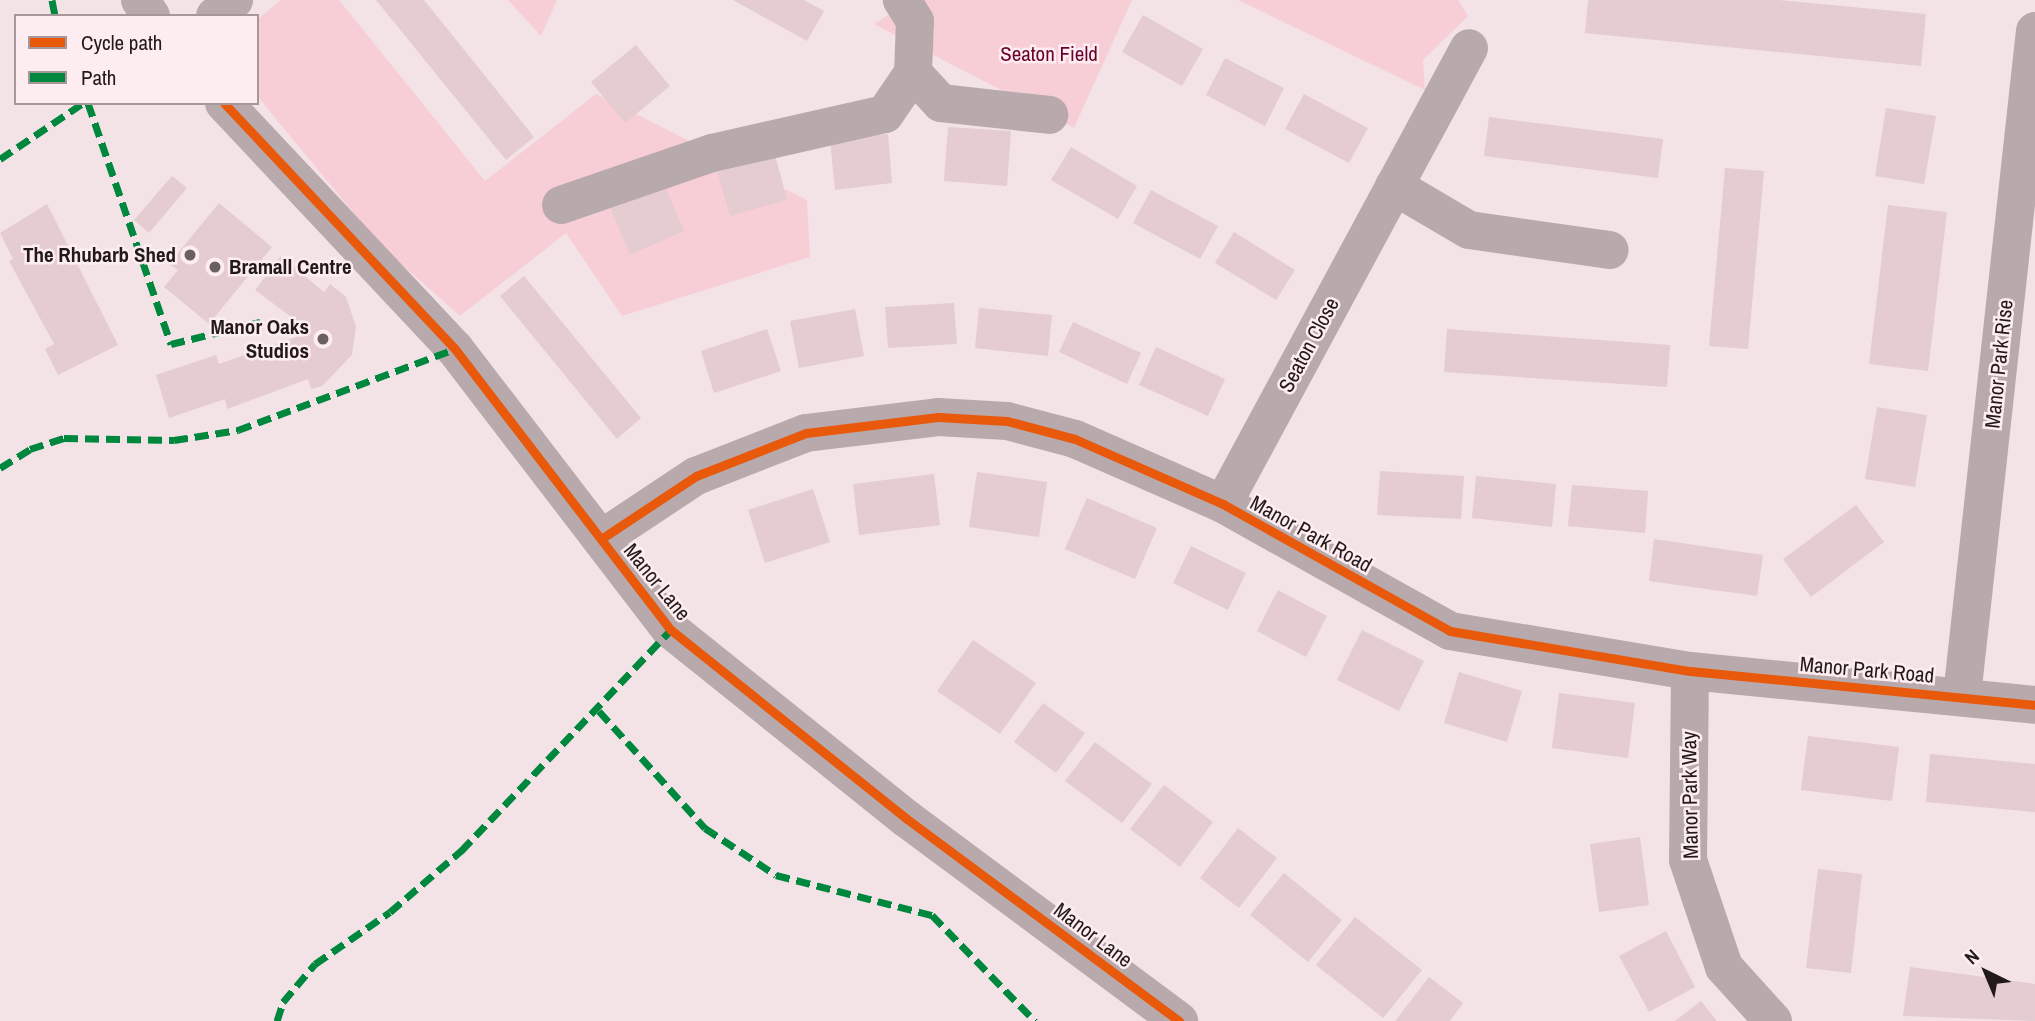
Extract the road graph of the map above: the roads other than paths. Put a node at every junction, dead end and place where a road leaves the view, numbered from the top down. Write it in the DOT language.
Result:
graph roads {
  1 [pos="234,0"];
  2 [pos="902,0"];
  3 [pos="217,14"];
  4 [pos="2035,31"];
  5 [pos="1469,48"];
  6 [pos="913,73"];
  7 [pos="225,105"];
  8 [pos="1049,115"];
  9 [pos="1394,186"];
  10 [pos="561,205"];
  11 [pos="1610,250"];
  12 [pos="2021,307"];
  13 [pos="1223,504"];
  14 [pos="601,539"];
  15 [pos="1690,671"];
  16 [pos="1962,696"];
  17 [pos="2035,705"];
  18 [pos="1179,1021"];
  19 [pos="1773,1021"];
  1 -- 3 [label="street"];
  2 -- 6 [label="street"];
  4 -- 12 [label="street, Manor Park Rise"];
  5 -- 9 [label="street, Seaton Close"];
  6 -- 8 [label="street"];
  6 -- 10 [label="street"];
  7 -- 14 [label="street, Manor Lane"];
  9 -- 11 [label="street"];
  9 -- 13 [label="street, Seaton Close"];
  12 -- 16 [label="street, Manor Park Rise"];
  13 -- 14 [label="street, Manor Park Road"];
  13 -- 15 [label="street, Manor Park Road"];
  14 -- 18 [label="street, Manor Lane"];
  15 -- 16 [label="street, Manor Park Road"];
  15 -- 19 [label="street, Manor Park Way"];
  16 -- 17 [label="street, Manor Park Road"];
}
